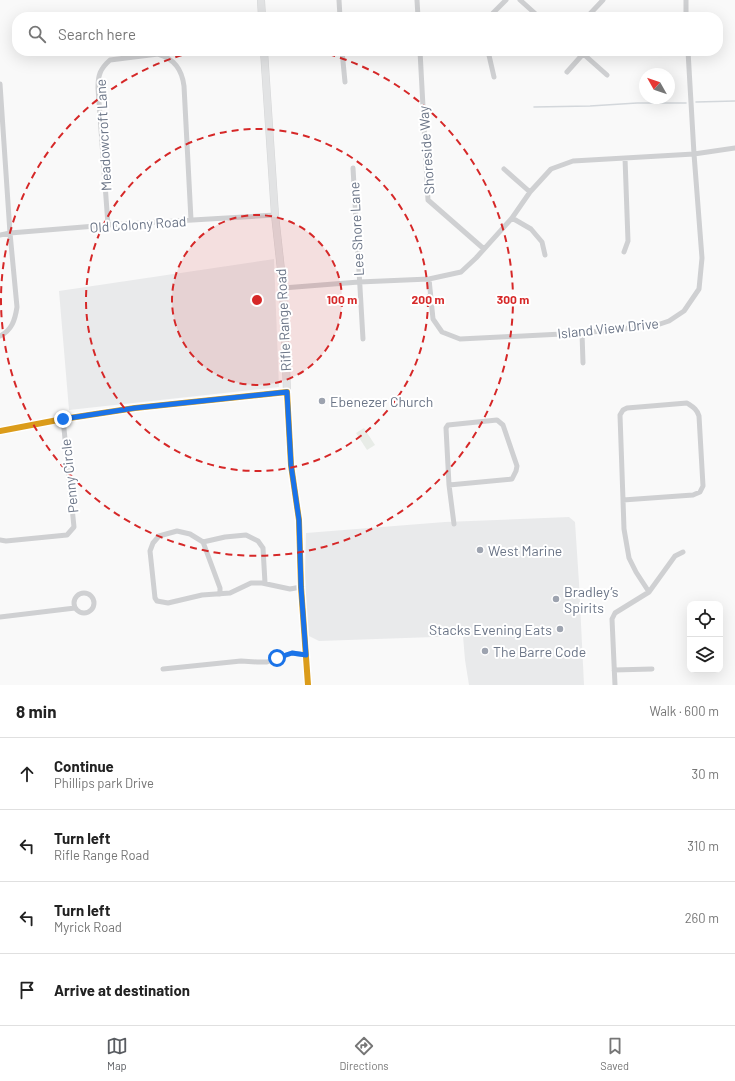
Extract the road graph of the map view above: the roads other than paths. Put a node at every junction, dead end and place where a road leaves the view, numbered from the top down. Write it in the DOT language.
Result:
graph roads {
  1 [pos="261,0"];
  2 [pos="339,0"];
  3 [pos="417,0"];
  4 [pos="506,0"];
  5 [pos="520,0"];
  6 [pos="603,0"];
  7 [pos="686,0"];
  8 [pos="262,12"];
  9 [pos="340,12"];
  10 [pos="418,12"];
  11 [pos="494,12"];
  12 [pos="533,12"];
  13 [pos="592,12"];
  14 [pos="686,12"];
  15 [pos="142,56"];
  16 [pos="166,56"];
  17 [pos="264,56"];
  18 [pos="342,56"];
  19 [pos="420,56"];
  20 [pos="489,56"];
  21 [pos="579,56"];
  22 [pos="586,56"];
  23 [pos="688,56"];
  24 [pos="567,72"];
  25 [pos="607,75"];
  26 [pos="494,77"];
  27 [pos="345,82"];
  28 [pos="0,84"];
  29 [pos="732,148"];
  30 [pos="694,154"];
  31 [pos="625,158"];
  32 [pos="353,168"];
  33 [pos="504,169"];
  34 [pos="530,192"];
  35 [pos="275,215"];
  36 [pos="512,218"];
  37 [pos="191,220"];
  38 [pos="108,225"];
  39 [pos="10,233"];
  40 [pos="0,234"];
  41 [pos="484,248"];
  42 [pos="624,252"];
  43 [pos="545,255"];
  44 [pos="430,278"];
  45 [pos="359,282"];
  46 [pos="283,288"];
  47 [pos="582,333"];
  48 [pos="0,336"];
  49 [pos="363,339"];
  50 [pos="583,363"];
  51 [pos="287,392"];
  52 [pos="63,419"];
  53 [pos="0,431"];
  54 [pos="449,485"];
  55 [pos="623,500"];
  56 [pos="454,524"];
  57 [pos="0,540"];
  58 [pos="203,542"];
  59 [pos="683,552"];
  60 [pos="265,583"];
  61 [pos="301,587"];
  62 [pos="648,592"];
  63 [pos="220,594"];
  64 [pos="75,608"];
  65 [pos="0,617"];
  66 [pos="306,655"];
  67 [pos="163,669"];
  68 [pos="652,669"];
  69 [pos="614,670"];
  70 [pos="308,685"];
  71 [pos="615,685"];
  1 -- 8 [label="main road"];
  2 -- 9 [label="street"];
  3 -- 10 [label="street"];
  4 -- 11 [label="street"];
  5 -- 12 [label="street"];
  6 -- 13 [label="street"];
  7 -- 14 [label="street"];
  15 -- 38 [label="street, Meadowcroft Lane"];
  16 -- 37 [label="street, Meadowcroft Lane"];
  17 -- 35 [label="main road, Rifle Range Road"];
  18 -- 27 [label="street"];
  19 -- 41 [label="street, Shoreside Way"];
  20 -- 26 [label="street"];
  21 -- 24 [label="street"];
  22 -- 25 [label="street"];
  23 -- 30 [label="street, Island View Drive"];
  28 -- 39 [label="street"];
  29 -- 30 [label="street"];
  30 -- 31 [label="street"];
  30 -- 47 [label="street, Island View Drive"];
  31 -- 34 [label="street"];
  31 -- 42 [label="street"];
  32 -- 45 [label="street, Lee Shore Lane"];
  33 -- 34 [label="street"];
  34 -- 36 [label="street"];
  35 -- 37 [label="street, Old Colony Road"];
  35 -- 46 [label="main road, Rifle Range Road"];
  36 -- 41 [label="street"];
  36 -- 43 [label="street"];
  37 -- 38 [label="street, Old Colony Road"];
  38 -- 39 [label="street, Old Colony Road"];
  39 -- 40 [label="street, Old Colony Road"];
  39 -- 48 [label="street"];
  41 -- 44 [label="street"];
  44 -- 45 [label="street"];
  44 -- 47 [label="street, Island View Drive"];
  45 -- 46 [label="street"];
  45 -- 49 [label="street, Lee Shore Lane"];
  46 -- 51 [label="main road, Rifle Range Road"];
  47 -- 50 [label="street"];
  51 -- 52 [label="main road"];
  51 -- 61 [label="main road, Rifle Range Road"];
  52 -- 53 [label="main road"];
  52 -- 57 [label="street, Penny Circle"];
  54 -- 54 [label="street"];
  54 -- 56 [label="street"];
  55 -- 55 [label="street"];
  55 -- 62 [label="street"];
  58 -- 60 [label="street"];
  58 -- 63 [label="street"];
  58 -- 63 [label="street"];
  59 -- 62 [label="street"];
  60 -- 61 [label="street"];
  60 -- 63 [label="street"];
  61 -- 66 [label="main road, Rifle Range Road"];
  62 -- 69 [label="street"];
  64 -- 64 [label="street"];
  64 -- 65 [label="street"];
  66 -- 67 [label="street"];
  66 -- 70 [label="main road, Rifle Range Road"];
  68 -- 69 [label="street"];
  69 -- 71 [label="street"];
}
